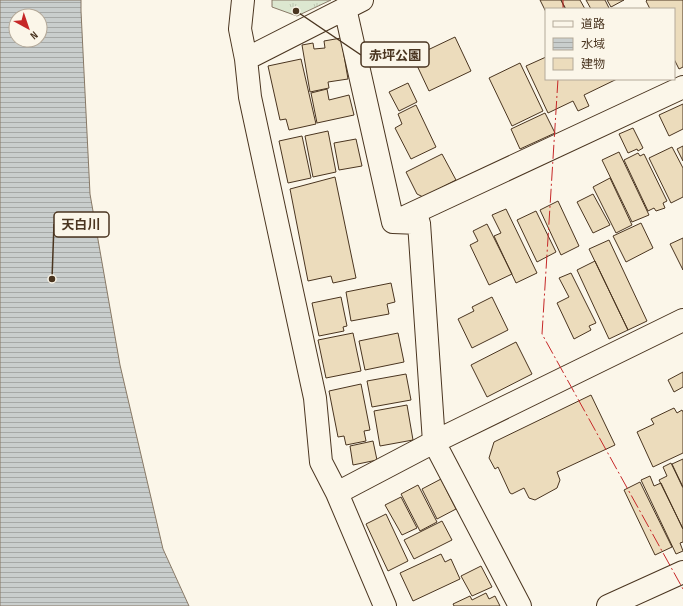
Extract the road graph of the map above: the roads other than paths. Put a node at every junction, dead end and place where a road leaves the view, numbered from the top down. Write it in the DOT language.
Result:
graph roads {
  1 [pos="243,0"];
  2 [pos="353,4"];
  3 [pos="246,59"];
  4 [pos="683,87"];
  5 [pos="393,222"];
  6 [pos="683,320"];
  7 [pos="434,442"];
  8 [pos="338,493"];
  9 [pos="683,572"];
  10 [pos="385,606"];
  11 [pos="520,606"];
  12 [pos="608,606"];
  1 -- 3 [label="street"];
  2 -- 3 [label="street"];
  2 -- 5 [label="street"];
  3 -- 8 [label="street"];
  4 -- 5 [label="street"];
  5 -- 7 [label="street"];
  6 -- 7 [label="street"];
  7 -- 8 [label="street"];
  7 -- 11 [label="street"];
  8 -- 10 [label="street"];
  9 -- 12 [label="street"];
}
